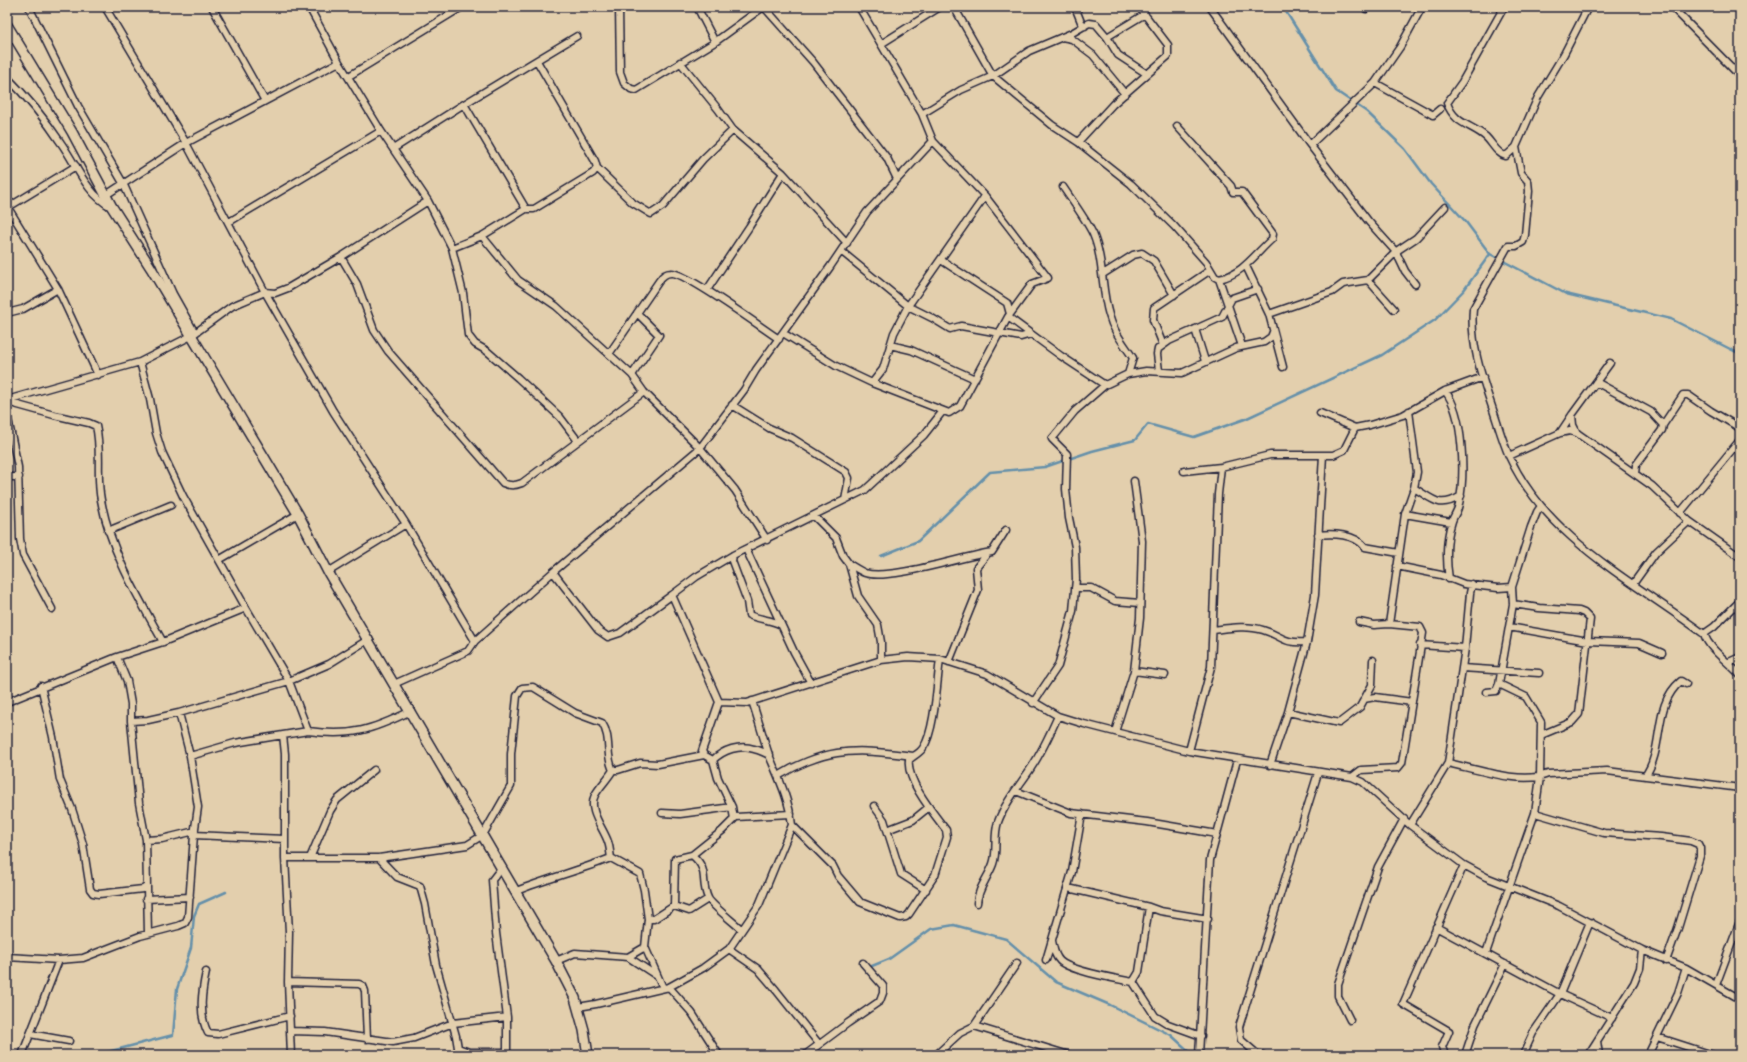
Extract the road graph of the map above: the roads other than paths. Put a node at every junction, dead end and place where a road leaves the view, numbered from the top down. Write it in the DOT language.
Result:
graph roads {
  1 [pos="29,7"];
  2 [pos="105,7"];
  3 [pos="212,7"];
  4 [pos="309,7"];
  5 [pos="462,7"];
  6 [pos="619,7"];
  7 [pos="697,7"];
  8 [pos="764,7"];
  9 [pos="859,7"];
  10 [pos="940,7"];
  11 [pos="954,7"];
  12 [pos="1075,7"];
  13 [pos="1139,7"];
  14 [pos="1210,7"];
  15 [pos="1422,7"];
  16 [pos="1504,7"];
  17 [pos="1588,7"];
  18 [pos="1672,7"];
  19 [pos="1145,14"];
  20 [pos="7,25"];
  21 [pos="1085,26"];
  22 [pos="577,36"];
  23 [pos="1062,37"];
  24 [pos="1107,37"];
  25 [pos="714,42"];
  26 [pos="881,44"];
  27 [pos="537,61"];
  28 [pos="339,62"];
  29 [pos="680,62"];
  30 [pos="1147,74"];
  31 [pos="7,76"];
  32 [pos="349,76"];
  33 [pos="993,76"];
  34 [pos="1740,76"];
  35 [pos="1375,83"];
  36 [pos="1125,94"];
  37 [pos="265,101"];
  38 [pos="464,104"];
  39 [pos="1440,109"];
  40 [pos="922,114"];
  41 [pos="1177,126"];
  42 [pos="733,130"];
  43 [pos="382,131"];
  44 [pos="933,141"];
  45 [pos="1078,142"];
  46 [pos="186,143"];
  47 [pos="1310,145"];
  48 [pos="1516,147"];
  49 [pos="393,149"];
  50 [pos="76,166"];
  51 [pos="597,168"];
  52 [pos="783,173"];
  53 [pos="897,179"];
  54 [pos="123,183"];
  55 [pos="1063,187"];
  56 [pos="106,195"];
  57 [pos="985,196"];
  58 [pos="428,201"];
  59 [pos="7,207"];
  60 [pos="112,207"];
  61 [pos="1445,207"];
  62 [pos="526,209"];
  63 [pos="230,222"];
  64 [pos="482,236"];
  65 [pos="847,243"];
  66 [pos="452,248"];
  67 [pos="841,250"];
  68 [pos="1396,252"];
  69 [pos="341,257"];
  70 [pos="942,260"];
  71 [pos="1246,266"];
  72 [pos="1209,268"];
  73 [pos="1103,274"];
  74 [pos="1219,279"];
  75 [pos="1368,280"];
  76 [pos="1415,284"];
  77 [pos="58,289"];
  78 [pos="1258,289"];
  79 [pos="707,290"];
  80 [pos="265,292"];
  81 [pos="1174,295"];
  82 [pos="1227,304"];
  83 [pos="908,306"];
  84 [pos="1394,308"];
  85 [pos="7,313"];
  86 [pos="637,313"];
  87 [pos="1269,314"];
  88 [pos="1009,315"];
  89 [pos="1195,329"];
  90 [pos="1273,332"];
  91 [pos="783,333"];
  92 [pos="999,333"];
  93 [pos="1031,334"];
  94 [pos="193,335"];
  95 [pos="779,339"];
  96 [pos="890,345"];
  97 [pos="1163,345"];
  98 [pos="1242,346"];
  99 [pos="609,354"];
  100 [pos="1206,361"];
  101 [pos="140,362"];
  102 [pos="1610,363"];
  103 [pos="1283,367"];
  104 [pos="1159,371"];
  105 [pos="1128,374"];
  106 [pos="98,375"];
  107 [pos="632,375"];
  108 [pos="1483,377"];
  109 [pos="975,379"];
  110 [pos="1596,382"];
  111 [pos="872,383"];
  112 [pos="1105,385"];
  113 [pos="1445,391"];
  114 [pos="644,392"];
  115 [pos="7,401"];
  116 [pos="732,405"];
  117 [pos="942,411"];
  118 [pos="1409,411"];
  119 [pos="1320,413"];
  120 [pos="7,414"];
  121 [pos="1572,415"];
  122 [pos="1346,423"];
  123 [pos="1663,425"];
  124 [pos="1355,428"];
  125 [pos="1740,428"];
  126 [pos="1560,433"];
  127 [pos="1577,433"];
  128 [pos="1350,436"];
  129 [pos="1740,440"];
  130 [pos="578,441"];
  131 [pos="700,448"];
  132 [pos="1323,455"];
  133 [pos="1509,456"];
  134 [pos="1221,467"];
  135 [pos="1184,471"];
  136 [pos="1635,474"];
  137 [pos="7,476"];
  138 [pos="19,477"];
  139 [pos="1134,481"];
  140 [pos="1414,488"];
  141 [pos="1461,496"];
  142 [pos="844,500"];
  143 [pos="171,505"];
  144 [pos="1541,506"];
  145 [pos="1680,513"];
  146 [pos="298,514"];
  147 [pos="1405,514"];
  148 [pos="814,516"];
  149 [pos="1689,521"];
  150 [pos="1451,522"];
  151 [pos="406,524"];
  152 [pos="1006,530"];
  153 [pos="108,531"];
  154 [pos="1318,535"];
  155 [pos="767,540"];
  156 [pos="746,549"];
  157 [pos="988,553"];
  158 [pos="1399,553"];
  159 [pos="733,556"];
  160 [pos="1740,557"];
  161 [pos="219,560"];
  162 [pos="849,564"];
  163 [pos="1397,566"];
  164 [pos="328,572"];
  165 [pos="553,572"];
  166 [pos="1449,578"];
  167 [pos="1472,584"];
  168 [pos="1633,584"];
  169 [pos="1512,587"];
  170 [pos="1075,588"];
  171 [pos="672,596"];
  172 [pos="1740,601"];
  173 [pos="1140,603"];
  174 [pos="1513,604"];
  175 [pos="246,608"];
  176 [pos="52,609"];
  177 [pos="1359,622"];
  178 [pos="1389,624"];
  179 [pos="782,626"];
  180 [pos="1509,628"];
  181 [pos="1213,630"];
  182 [pos="1704,634"];
  183 [pos="368,639"];
  184 [pos="475,641"];
  185 [pos="1588,641"];
  186 [pos="163,642"];
  187 [pos="1307,642"];
  188 [pos="1420,645"];
  189 [pos="1464,648"];
  190 [pos="1662,653"];
  191 [pos="117,657"];
  192 [pos="1740,657"];
  193 [pos="940,659"];
  194 [pos="881,660"];
  195 [pos="1373,660"];
  196 [pos="949,662"];
  197 [pos="1729,662"];
  198 [pos="1462,668"];
  199 [pos="1134,671"];
  200 [pos="1502,671"];
  201 [pos="1539,673"];
  202 [pos="1165,676"];
  203 [pos="1740,676"];
  204 [pos="289,681"];
  205 [pos="811,683"];
  206 [pos="394,684"];
  207 [pos="1499,684"];
  208 [pos="1686,684"];
  209 [pos="41,686"];
  210 [pos="1486,692"];
  211 [pos="1364,699"];
  212 [pos="752,701"];
  213 [pos="7,702"];
  214 [pos="719,702"];
  215 [pos="1412,702"];
  216 [pos="1033,703"];
  217 [pos="411,711"];
  218 [pos="1288,712"];
  219 [pos="179,713"];
  220 [pos="1058,716"];
  221 [pos="131,721"];
  222 [pos="308,731"];
  223 [pos="1115,732"];
  224 [pos="283,735"];
  225 [pos="1541,735"];
  226 [pos="1189,751"];
  227 [pos="704,755"];
  228 [pos="770,755"];
  229 [pos="190,756"];
  230 [pos="914,756"];
  231 [pos="712,760"];
  232 [pos="1237,760"];
  233 [pos="1448,763"];
  234 [pos="1270,765"];
  235 [pos="374,770"];
  236 [pos="613,770"];
  237 [pos="1318,773"];
  238 [pos="780,775"];
  239 [pos="1646,775"];
  240 [pos="1352,777"];
  241 [pos="1540,777"];
  242 [pos="1740,788"];
  243 [pos="1016,791"];
  244 [pos="874,806"];
  245 [pos="732,807"];
  246 [pos="929,807"];
  247 [pos="662,812"];
  248 [pos="1535,813"];
  249 [pos="791,814"];
  250 [pos="1082,814"];
  251 [pos="734,819"];
  252 [pos="1404,819"];
  253 [pos="792,825"];
  254 [pos="1410,825"];
  255 [pos="887,830"];
  256 [pos="194,833"];
  257 [pos="1217,834"];
  258 [pos="483,835"];
  259 [pos="285,839"];
  260 [pos="146,840"];
  261 [pos="692,855"];
  262 [pos="285,858"];
  263 [pos="310,858"];
  264 [pos="379,858"];
  265 [pos="611,858"];
  266 [pos="1464,865"];
  267 [pos="502,867"];
  268 [pos="1510,886"];
  269 [pos="146,887"];
  270 [pos="1068,888"];
  271 [pos="926,890"];
  272 [pos="516,891"];
  273 [pos="190,897"];
  274 [pos="146,899"];
  275 [pos="708,899"];
  276 [pos="978,903"];
  277 [pos="674,906"];
  278 [pos="1149,907"];
  279 [pos="648,919"];
  280 [pos="1208,919"];
  281 [pos="1740,921"];
  282 [pos="1590,922"];
  283 [pos="1436,927"];
  284 [pos="742,930"];
  285 [pos="148,934"];
  286 [pos="1052,941"];
  287 [pos="645,947"];
  288 [pos="729,949"];
  289 [pos="1642,950"];
  290 [pos="1486,953"];
  291 [pos="7,957"];
  292 [pos="628,957"];
  293 [pos="59,960"];
  294 [pos="1046,960"];
  295 [pos="556,961"];
  296 [pos="1666,961"];
  297 [pos="863,963"];
  298 [pos="1017,963"];
  299 [pos="1505,964"];
  300 [pos="1686,968"];
  301 [pos="206,972"];
  302 [pos="658,976"];
  303 [pos="288,982"];
  304 [pos="1133,982"];
  305 [pos="1716,985"];
  306 [pos="666,987"];
  307 [pos="1560,994"];
  308 [pos="1740,999"];
  309 [pos="578,1007"];
  310 [pos="290,1016"];
  311 [pos="507,1017"];
  312 [pos="1612,1018"];
  313 [pos="1350,1020"];
  314 [pos="452,1023"];
  315 [pos="974,1026"];
  316 [pos="291,1031"];
  317 [pos="30,1034"];
  318 [pos="1201,1036"];
  319 [pos="1657,1037"];
  320 [pos="367,1039"];
  321 [pos="1597,1040"];
  322 [pos="69,1041"];
  323 [pos="818,1044"];
  324 [pos="458,1048"];
  325 [pos="507,1054"];
  326 [pos="22,1055"];
  327 [pos="292,1055"];
  328 [pos="456,1055"];
  329 [pos="588,1055"];
  330 [pos="719,1055"];
  331 [pos="805,1055"];
  332 [pos="936,1055"];
  333 [pos="1069,1055"];
  334 [pos="1199,1055"];
  335 [pos="1263,1055"];
  336 [pos="1445,1055"];
  337 [pos="1465,1055"];
  338 [pos="1522,1055"];
  339 [pos="1588,1055"];
  340 [pos="1599,1055"];
  341 [pos="1648,1055"];
  342 [pos="1713,1055"];
  1 -- 54 [label="street"];
  2 -- 46 [label="street"];
  3 -- 37 [label="street"];
  4 -- 28 [label="street"];
  5 -- 32 [label="street"];
  6 -- 29 [label="street"];
  7 -- 25 [label="street"];
  8 -- 25 [label="street"];
  8 -- 53 [label="street"];
  9 -- 26 [label="street"];
  10 -- 26 [label="street"];
  11 -- 33 [label="street"];
  12 -- 21 [label="street"];
  13 -- 19 [label="street"];
  14 -- 47 [label="street"];
  15 -- 35 [label="street"];
  16 -- 48 [label="street"];
  17 -- 48 [label="street"];
  18 -- 34 [label="street"];
  19 -- 24 [label="street"];
  19 -- 30 [label="street"];
  20 -- 56 [label="main road"];
  21 -- 23 [label="street"];
  21 -- 24 [label="street"];
  22 -- 27 [label="street"];
  23 -- 33 [label="street"];
  23 -- 36 [label="street"];
  24 -- 30 [label="street"];
  25 -- 29 [label="street"];
  26 -- 40 [label="street"];
  27 -- 38 [label="street"];
  27 -- 51 [label="street"];
  28 -- 32 [label="street"];
  28 -- 37 [label="street"];
  29 -- 42 [label="street"];
  30 -- 36 [label="street"];
  31 -- 50 [label="street"];
  32 -- 43 [label="street"];
  33 -- 40 [label="street"];
  33 -- 45 [label="street"];
  35 -- 39 [label="street"];
  35 -- 47 [label="street"];
  36 -- 45 [label="street"];
  37 -- 46 [label="street"];
  38 -- 49 [label="street"];
  38 -- 62 [label="street"];
  40 -- 44 [label="street"];
  41 -- 71 [label="street"];
  42 -- 51 [label="street"];
  42 -- 52 [label="street"];
  43 -- 49 [label="street"];
  43 -- 63 [label="street"];
  44 -- 53 [label="street"];
  44 -- 57 [label="street"];
  45 -- 72 [label="street"];
  46 -- 54 [label="street"];
  46 -- 63 [label="street"];
  47 -- 68 [label="street"];
  48 -- 108 [label="street"];
  49 -- 58 [label="street"];
  50 -- 59 [label="street"];
  50 -- 60 [label="street"];
  51 -- 62 [label="street"];
  52 -- 65 [label="street"];
  52 -- 79 [label="street"];
  53 -- 65 [label="street"];
  54 -- 56 [label="street"];
  54 -- 94 [label="street"];
  55 -- 73 [label="street"];
  56 -- 60 [label="main road"];
  57 -- 70 [label="street"];
  57 -- 88 [label="street"];
  58 -- 66 [label="street"];
  58 -- 69 [label="street"];
  59 -- 77 [label="street"];
  60 -- 94 [label="main road"];
  61 -- 68 [label="street"];
  62 -- 64 [label="street"];
  63 -- 80 [label="street"];
  64 -- 66 [label="street"];
  64 -- 99 [label="street"];
  65 -- 67 [label="street"];
  66 -- 130 [label="street"];
  67 -- 83 [label="street"];
  67 -- 91 [label="street"];
  68 -- 75 [label="street"];
  68 -- 76 [label="street"];
  69 -- 80 [label="street"];
  69 -- 130 [label="street"];
  70 -- 83 [label="street"];
  70 -- 88 [label="street"];
  71 -- 74 [label="street"];
  71 -- 78 [label="street"];
  72 -- 74 [label="street"];
  72 -- 81 [label="street"];
  73 -- 81 [label="street"];
  73 -- 105 [label="street"];
  74 -- 82 [label="street"];
  75 -- 84 [label="street"];
  75 -- 87 [label="street"];
  77 -- 85 [label="street"];
  77 -- 106 [label="street"];
  78 -- 82 [label="street"];
  78 -- 87 [label="street"];
  79 -- 86 [label="street"];
  79 -- 95 [label="street"];
  80 -- 94 [label="street"];
  80 -- 151 [label="street"];
  81 -- 97 [label="street"];
  82 -- 89 [label="street"];
  82 -- 98 [label="street"];
  83 -- 92 [label="street"];
  83 -- 96 [label="street"];
  86 -- 99 [label="street"];
  86 -- 107 [label="street"];
  87 -- 90 [label="street"];
  88 -- 92 [label="street"];
  88 -- 93 [label="street"];
  89 -- 97 [label="street"];
  89 -- 100 [label="street"];
  90 -- 98 [label="street"];
  90 -- 103 [label="street"];
  91 -- 95 [label="street"];
  91 -- 111 [label="street"];
  92 -- 93 [label="street"];
  92 -- 109 [label="street"];
  93 -- 112 [label="street"];
  94 -- 101 [label="street"];
  94 -- 146 [label="main road"];
  95 -- 116 [label="street"];
  96 -- 109 [label="street"];
  96 -- 111 [label="street"];
  97 -- 104 [label="street"];
  98 -- 100 [label="street"];
  99 -- 107 [label="street"];
  100 -- 104 [label="street"];
  101 -- 106 [label="street"];
  101 -- 161 [label="street"];
  102 -- 110 [label="street"];
  104 -- 105 [label="street"];
  105 -- 112 [label="street"];
  106 -- 115 [label="street"];
  107 -- 114 [label="street"];
  108 -- 113 [label="street"];
  108 -- 133 [label="street"];
  109 -- 117 [label="street"];
  110 -- 121 [label="street"];
  110 -- 123 [label="street"];
  111 -- 117 [label="street"];
  112 -- 170 [label="street"];
  113 -- 118 [label="street"];
  113 -- 141 [label="street"];
  114 -- 130 [label="street"];
  114 -- 131 [label="street"];
  115 -- 153 [label="street"];
  116 -- 131 [label="street"];
  116 -- 142 [label="street"];
  117 -- 142 [label="street"];
  118 -- 124 [label="street"];
  118 -- 140 [label="street"];
  119 -- 122 [label="street"];
  120 -- 138 [label="street"];
  121 -- 126 [label="street"];
  121 -- 127 [label="street"];
  122 -- 124 [label="street"];
  122 -- 128 [label="street"];
  123 -- 125 [label="street"];
  123 -- 136 [label="street"];
  124 -- 128 [label="street"];
  126 -- 127 [label="street"];
  126 -- 133 [label="street"];
  127 -- 136 [label="street"];
  128 -- 132 [label="street"];
  129 -- 145 [label="street"];
  131 -- 155 [label="street"];
  131 -- 165 [label="street"];
  132 -- 134 [label="street"];
  132 -- 154 [label="street"];
  133 -- 144 [label="street"];
  134 -- 135 [label="street"];
  134 -- 181 [label="street"];
  136 -- 145 [label="street"];
  137 -- 138 [label="street"];
  138 -- 176 [label="street"];
  139 -- 173 [label="street"];
  140 -- 141 [label="street"];
  140 -- 147 [label="street"];
  141 -- 150 [label="street"];
  142 -- 148 [label="street"];
  143 -- 153 [label="street"];
  144 -- 168 [label="street"];
  144 -- 169 [label="street"];
  145 -- 149 [label="street"];
  146 -- 161 [label="street"];
  146 -- 164 [label="main road"];
  147 -- 150 [label="street"];
  147 -- 158 [label="street"];
  148 -- 155 [label="street"];
  148 -- 162 [label="street"];
  149 -- 160 [label="street"];
  149 -- 168 [label="street"];
  150 -- 166 [label="street"];
  151 -- 164 [label="street"];
  151 -- 184 [label="street"];
  152 -- 157 [label="street"];
  153 -- 186 [label="street"];
  154 -- 158 [label="street"];
  154 -- 187 [label="street"];
  155 -- 156 [label="street"];
  156 -- 159 [label="street"];
  156 -- 179 [label="street"];
  157 -- 162 [label="street"];
  157 -- 196 [label="street"];
  158 -- 163 [label="street"];
  159 -- 171 [label="street"];
  159 -- 179 [label="street"];
  161 -- 175 [label="street"];
  162 -- 194 [label="street"];
  163 -- 166 [label="street"];
  163 -- 178 [label="street"];
  164 -- 183 [label="main road"];
  165 -- 171 [label="street"];
  165 -- 184 [label="street"];
  166 -- 167 [label="street"];
  167 -- 169 [label="street"];
  167 -- 189 [label="street"];
  168 -- 182 [label="street"];
  169 -- 174 [label="street"];
  170 -- 173 [label="street"];
  170 -- 216 [label="street"];
  171 -- 214 [label="street"];
  172 -- 182 [label="street"];
  173 -- 199 [label="street"];
  174 -- 180 [label="street"];
  174 -- 185 [label="street"];
  175 -- 186 [label="street"];
  175 -- 204 [label="street"];
  177 -- 178 [label="street"];
  178 -- 188 [label="street"];
  179 -- 205 [label="street"];
  180 -- 185 [label="street"];
  180 -- 200 [label="street"];
  181 -- 187 [label="street"];
  181 -- 226 [label="street"];
  182 -- 197 [label="street"];
  183 -- 204 [label="street"];
  183 -- 206 [label="main road"];
  184 -- 206 [label="street"];
  185 -- 190 [label="street"];
  185 -- 225 [label="street"];
  186 -- 191 [label="street"];
  187 -- 218 [label="street"];
  188 -- 189 [label="street"];
  188 -- 215 [label="street"];
  189 -- 198 [label="street"];
  191 -- 209 [label="street"];
  191 -- 221 [label="street"];
  192 -- 197 [label="street"];
  193 -- 194 [label="street"];
  193 -- 196 [label="street"];
  193 -- 230 [label="street"];
  194 -- 205 [label="street"];
  195 -- 211 [label="street"];
  196 -- 216 [label="street"];
  197 -- 203 [label="street"];
  198 -- 200 [label="street"];
  198 -- 233 [label="street"];
  199 -- 202 [label="street"];
  199 -- 223 [label="street"];
  200 -- 201 [label="street"];
  200 -- 207 [label="street"];
  204 -- 219 [label="street"];
  204 -- 222 [label="street"];
  205 -- 212 [label="street"];
  206 -- 217 [label="main road"];
  207 -- 210 [label="street"];
  207 -- 225 [label="street"];
  208 -- 239 [label="street"];
  209 -- 213 [label="street"];
  209 -- 269 [label="street"];
  211 -- 215 [label="street"];
  211 -- 218 [label="street"];
  212 -- 214 [label="street"];
  212 -- 228 [label="street"];
  214 -- 227 [label="street"];
  215 -- 240 [label="street"];
  216 -- 220 [label="street"];
  217 -- 222 [label="street"];
  217 -- 258 [label="main road"];
  218 -- 234 [label="street"];
  219 -- 221 [label="street"];
  219 -- 229 [label="street"];
  220 -- 223 [label="street"];
  220 -- 243 [label="street"];
  221 -- 260 [label="street"];
  222 -- 224 [label="street"];
  223 -- 226 [label="street"];
  224 -- 229 [label="street"];
  224 -- 259 [label="street"];
  225 -- 241 [label="street"];
  226 -- 232 [label="street"];
  227 -- 231 [label="street"];
  227 -- 236 [label="street"];
  228 -- 231 [label="street"];
  228 -- 238 [label="street"];
  229 -- 256 [label="street"];
  230 -- 238 [label="street"];
  230 -- 246 [label="street"];
  231 -- 245 [label="street"];
  232 -- 234 [label="street"];
  232 -- 257 [label="street"];
  233 -- 241 [label="street"];
  233 -- 254 [label="street"];
  234 -- 237 [label="street"];
  235 -- 263 [label="street"];
  236 -- 258 [label="street"];
  236 -- 265 [label="street"];
  237 -- 240 [label="street"];
  237 -- 335 [label="street"];
  238 -- 249 [label="street"];
  239 -- 241 [label="street"];
  239 -- 242 [label="street"];
  240 -- 252 [label="street"];
  241 -- 248 [label="street"];
  243 -- 250 [label="street"];
  243 -- 276 [label="street"];
  244 -- 255 [label="street"];
  245 -- 247 [label="street"];
  245 -- 251 [label="street"];
  246 -- 255 [label="street"];
  246 -- 271 [label="street"];
  248 -- 268 [label="street"];
  248 -- 296 [label="street"];
  249 -- 251 [label="street"];
  249 -- 253 [label="street"];
  250 -- 257 [label="street"];
  250 -- 270 [label="street"];
  251 -- 261 [label="street"];
  252 -- 254 [label="street"];
  252 -- 313 [label="street"];
  253 -- 271 [label="street"];
  253 -- 284 [label="street"];
  254 -- 266 [label="street"];
  255 -- 271 [label="street"];
  256 -- 259 [label="street"];
  256 -- 260 [label="street"];
  256 -- 273 [label="street"];
  257 -- 280 [label="street"];
  258 -- 264 [label="street"];
  258 -- 267 [label="main road"];
  259 -- 262 [label="street"];
  260 -- 269 [label="street"];
  261 -- 275 [label="street"];
  261 -- 277 [label="street"];
  262 -- 263 [label="street"];
  262 -- 303 [label="street"];
  263 -- 264 [label="street"];
  264 -- 314 [label="street"];
  265 -- 272 [label="street"];
  265 -- 279 [label="street"];
  266 -- 268 [label="street"];
  266 -- 283 [label="street"];
  267 -- 272 [label="main road"];
  267 -- 311 [label="street"];
  268 -- 282 [label="street"];
  268 -- 290 [label="street"];
  269 -- 274 [label="street"];
  270 -- 278 [label="street"];
  270 -- 286 [label="street"];
  272 -- 295 [label="main road"];
  273 -- 274 [label="street"];
  273 -- 285 [label="street"];
  274 -- 285 [label="street"];
  275 -- 277 [label="street"];
  275 -- 284 [label="street"];
  277 -- 279 [label="street"];
  278 -- 280 [label="street"];
  278 -- 304 [label="street"];
  279 -- 287 [label="street"];
  280 -- 318 [label="street"];
  281 -- 305 [label="street"];
  282 -- 289 [label="street"];
  282 -- 307 [label="street"];
  283 -- 290 [label="street"];
  283 -- 336 [label="street"];
  284 -- 288 [label="street"];
  285 -- 293 [label="street"];
  286 -- 294 [label="street"];
  286 -- 304 [label="street"];
  287 -- 292 [label="street"];
  287 -- 302 [label="street"];
  288 -- 306 [label="street"];
  288 -- 323 [label="street"];
  289 -- 296 [label="street"];
  289 -- 312 [label="street"];
  290 -- 299 [label="street"];
  291 -- 293 [label="street"];
  292 -- 295 [label="street"];
  292 -- 302 [label="street"];
  293 -- 317 [label="street"];
  295 -- 309 [label="main road"];
  296 -- 300 [label="street"];
  297 -- 323 [label="street"];
  298 -- 315 [label="street"];
  299 -- 307 [label="street"];
  299 -- 337 [label="street"];
  300 -- 305 [label="street"];
  300 -- 319 [label="street"];
  301 -- 310 [label="street"];
  302 -- 306 [label="street"];
  303 -- 310 [label="street"];
  303 -- 320 [label="street"];
  304 -- 318 [label="street"];
  305 -- 308 [label="street"];
  306 -- 309 [label="street"];
  306 -- 330 [label="street"];
  307 -- 312 [label="street"];
  307 -- 338 [label="street"];
  309 -- 329 [label="main road"];
  310 -- 316 [label="street"];
  311 -- 314 [label="street"];
  311 -- 325 [label="street"];
  312 -- 321 [label="street"];
  314 -- 320 [label="street"];
  314 -- 324 [label="street"];
  315 -- 332 [label="street"];
  315 -- 333 [label="street"];
  316 -- 320 [label="street"];
  316 -- 327 [label="street"];
  317 -- 322 [label="street"];
  317 -- 326 [label="street"];
  318 -- 334 [label="street"];
  319 -- 341 [label="street"];
  319 -- 342 [label="street"];
  321 -- 339 [label="street"];
  321 -- 340 [label="street"];
  323 -- 331 [label="street"];
  324 -- 325 [label="street"];
  324 -- 328 [label="street"];
}
